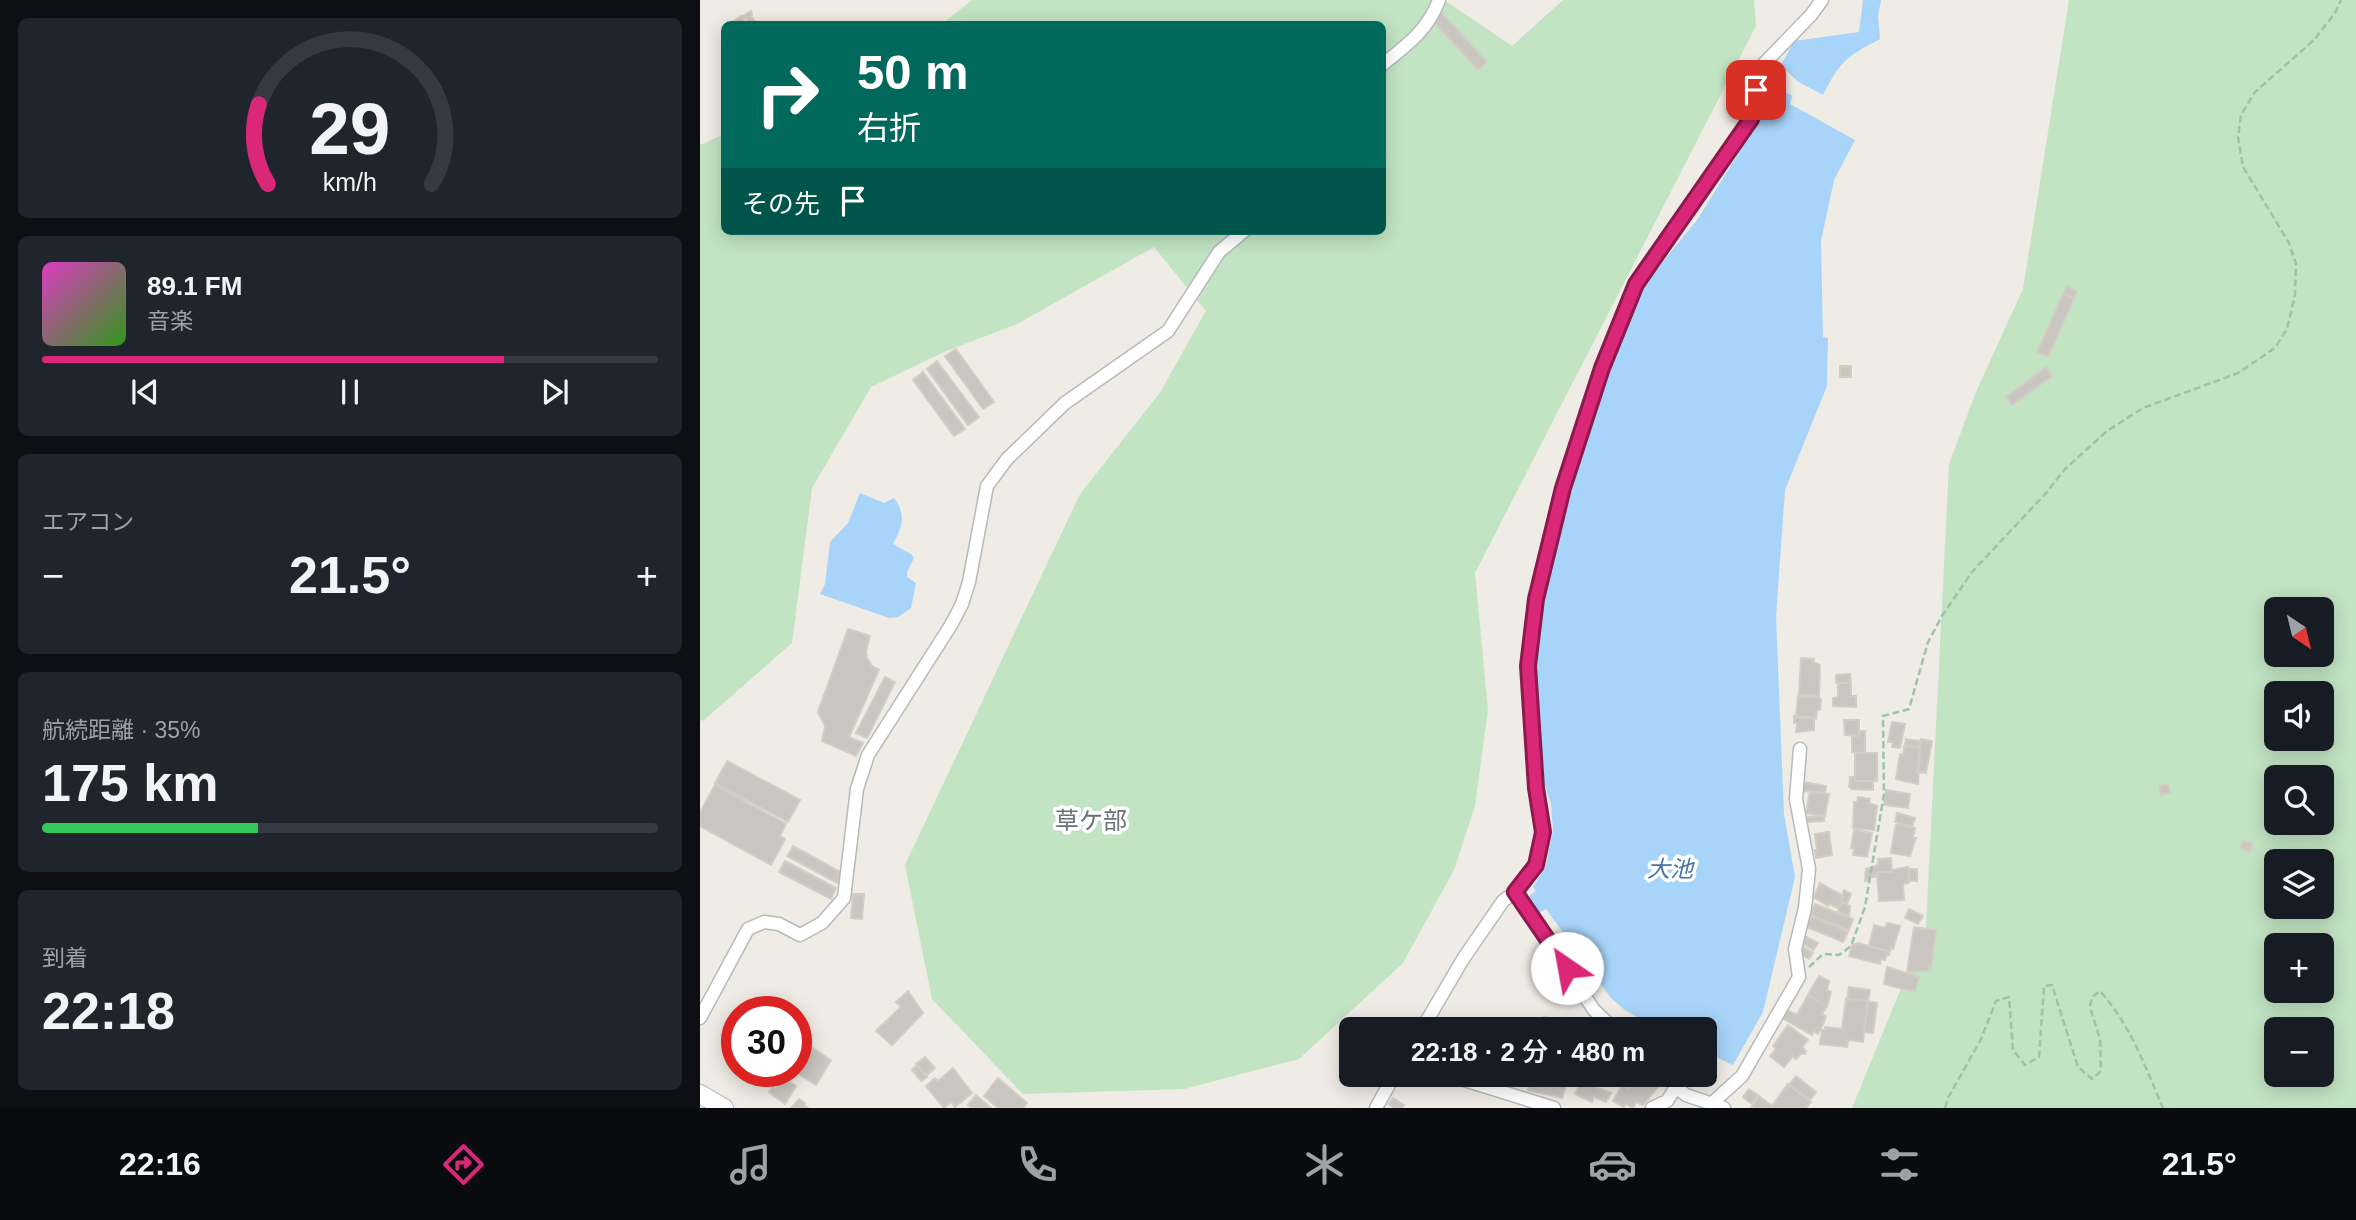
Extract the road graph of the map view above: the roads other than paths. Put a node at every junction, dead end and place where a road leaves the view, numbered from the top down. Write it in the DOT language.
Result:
graph roads {
  1 [pos="1439,0"];
  2 [pos="1822,0"];
  3 [pos="1386,62"];
  4 [pos="1239,235"];
  5 [pos="1800,749"];
  6 [pos="1515,892"];
  7 [pos="1429,1017"];
  8 [pos="1601,1017"];
  9 [pos="700,1018"];
  10 [pos="1388,1087"];
  11 [pos="1487,1087"];
  12 [pos="1676,1087"];
  13 [pos="700,1094"];
  14 [pos="1717,1106"];
  15 [pos="724,1108"];
  16 [pos="1376,1108"];
  17 [pos="1554,1108"];
  18 [pos="1651,1108"];
  1 -- 3 [label="street"];
  2 -- 6 [label="street"];
  4 -- 9 [label="street"];
  5 -- 14 [label="street"];
  6 -- 7 [label="street"];
  6 -- 8 [label="street"];
  10 -- 16 [label="street"];
  11 -- 17 [label="street"];
  12 -- 14 [label="street"];
  12 -- 18 [label="street"];
  13 -- 15 [label="main road"];
}
